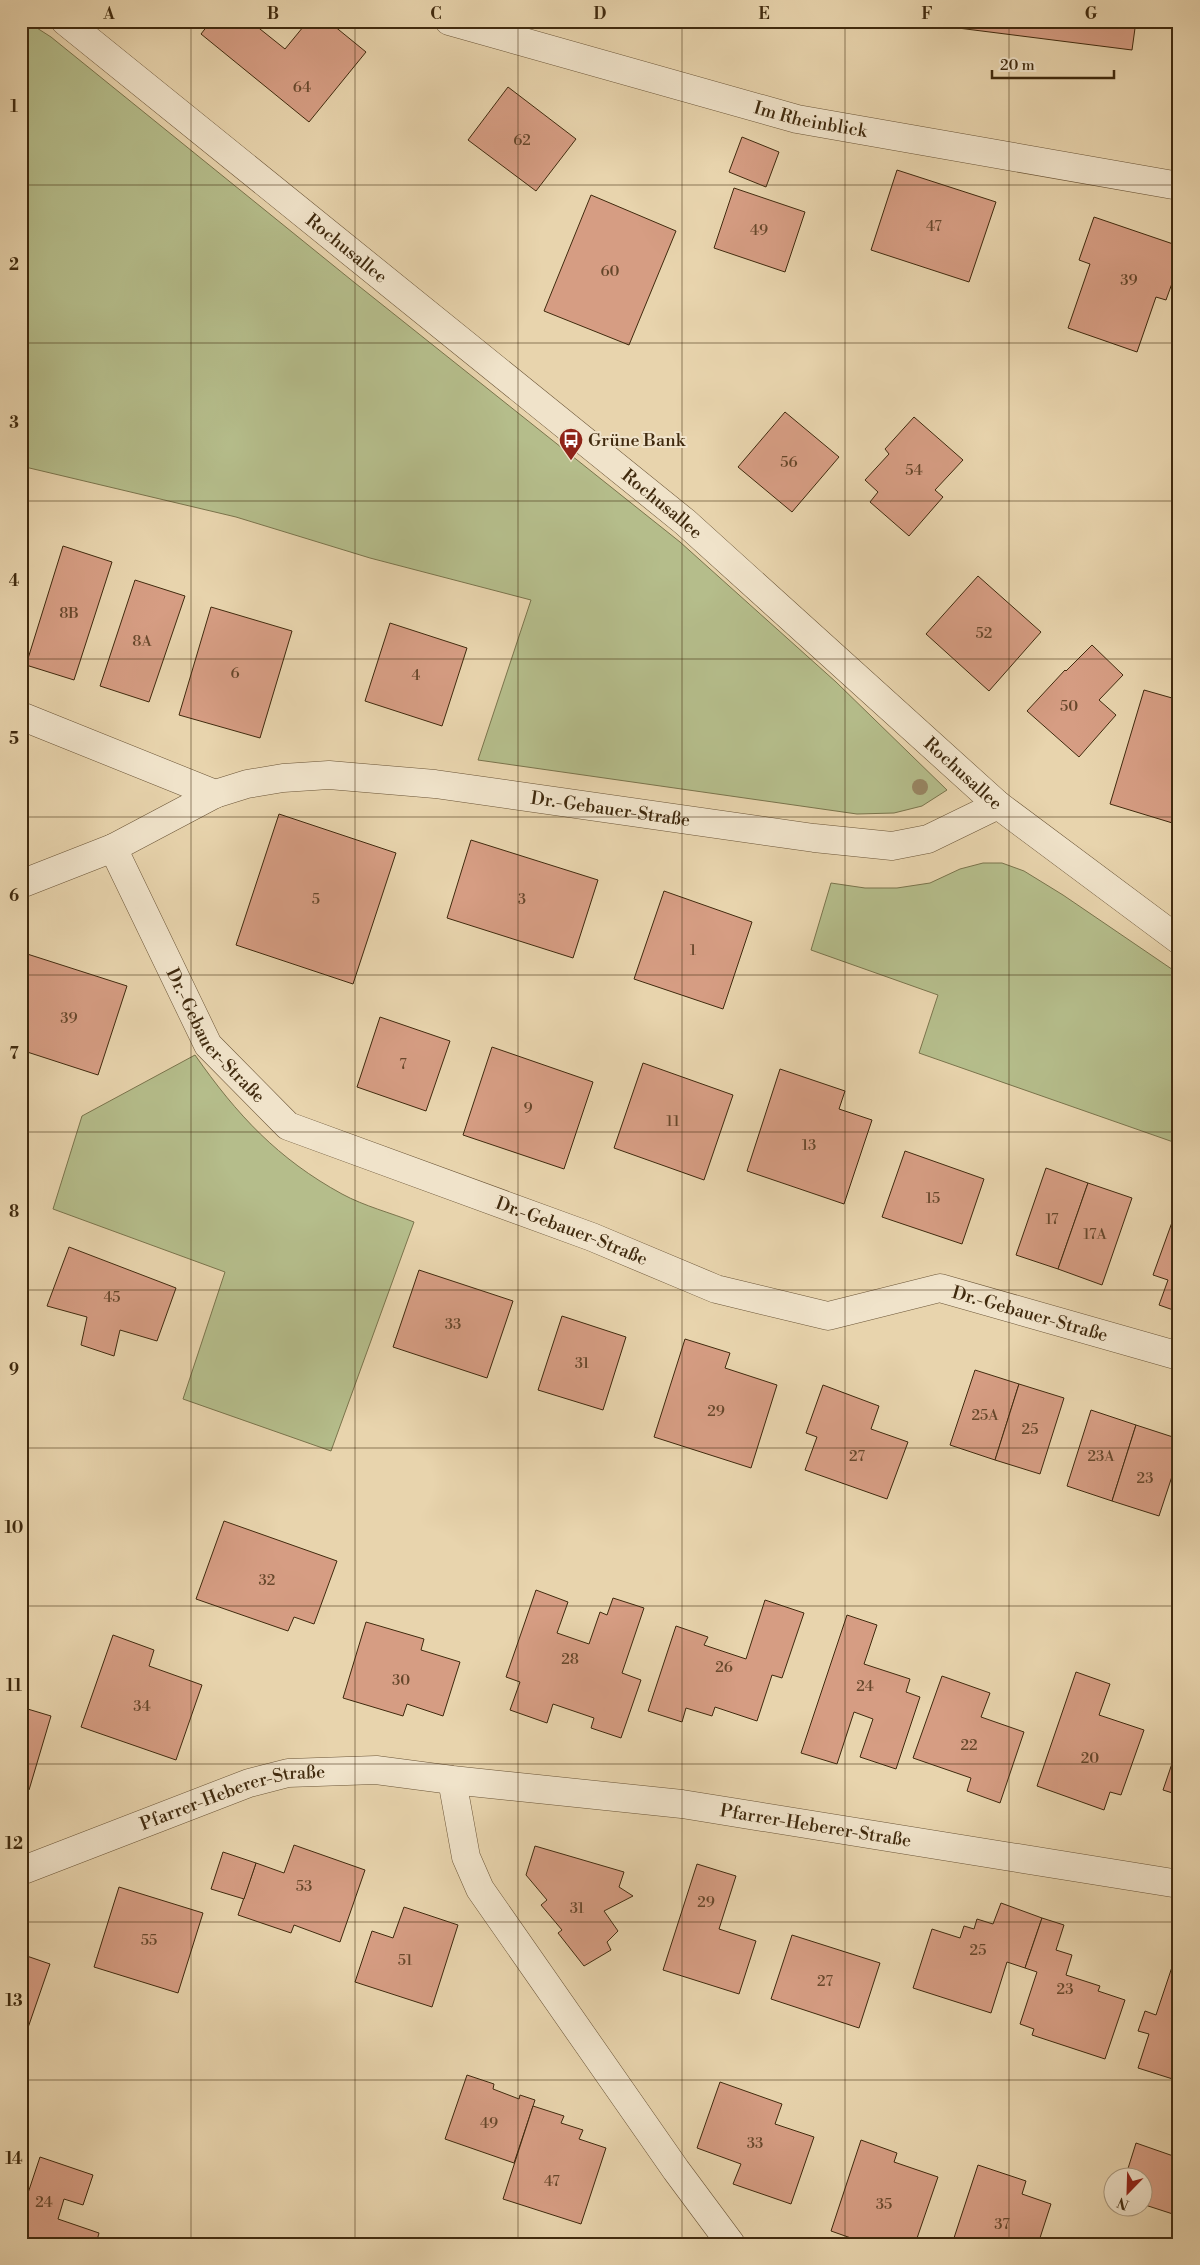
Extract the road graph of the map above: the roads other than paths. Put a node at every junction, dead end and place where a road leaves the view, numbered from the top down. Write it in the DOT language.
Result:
graph roads {
  1 [pos="64,21"];
  2 [pos="449,21"];
  3 [pos="1179,186"];
  4 [pos="21,716"];
  5 [pos="215,794"];
  6 [pos="998,805"];
  7 [pos="113,848"];
  8 [pos="21,884"];
  9 [pos="1179,940"];
  10 [pos="1179,1356"];
  11 [pos="452,1780"];
  12 [pos="21,1871"];
  13 [pos="1179,1884"];
  14 [pos="731,2244"];
  1 -- 6 [label="street, Rochusallee"];
  2 -- 3 [label="street, Im Rheinblick"];
  4 -- 5 [label="street"];
  5 -- 6 [label="street, Dr.-Gebauer-Straße"];
  5 -- 7 [label="street, Dr.-Gebauer-Straße"];
  6 -- 9 [label="street, Rochusallee"];
  7 -- 8 [label="street, Dr.-Gebauer-Straße"];
  7 -- 10 [label="street, Dr.-Gebauer-Straße"];
  11 -- 12 [label="street, Pfarrer-Heberer-Straße"];
  11 -- 13 [label="street, Pfarrer-Heberer-Straße"];
  11 -- 14 [label="street"];
}
